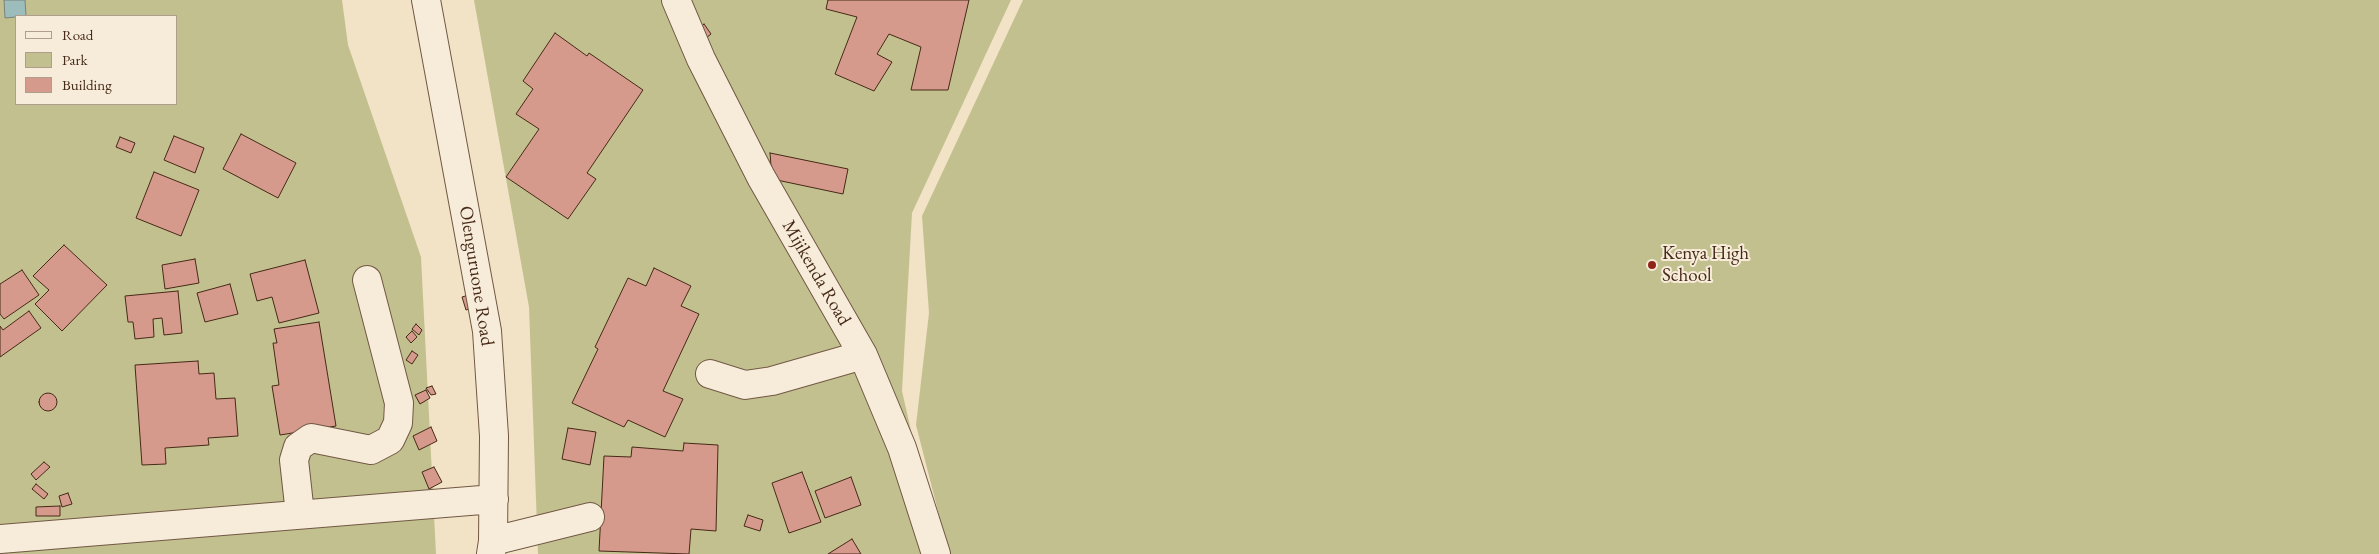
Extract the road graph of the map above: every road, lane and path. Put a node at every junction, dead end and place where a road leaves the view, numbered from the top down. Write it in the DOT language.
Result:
graph roads {
  1 [pos="426,0"];
  2 [pos="676,0"];
  3 [pos="367,280"];
  4 [pos="863,355"];
  5 [pos="710,374"];
  6 [pos="494,499"];
  7 [pos="300,514"];
  8 [pos="590,517"];
  9 [pos="0,539"];
  10 [pos="492,547"];
  11 [pos="936,554"];
  1 -- 6 [label="street, Olenguruone Road"];
  2 -- 4 [label="street, Mijikenda Road"];
  3 -- 7 [label="street"];
  4 -- 5 [label="street"];
  4 -- 11 [label="street, Mijikenda Road"];
  6 -- 7 [label="street"];
  6 -- 10 [label="street, Olenguruone Road"];
  7 -- 9 [label="street"];
  8 -- 10 [label="street"];
}
